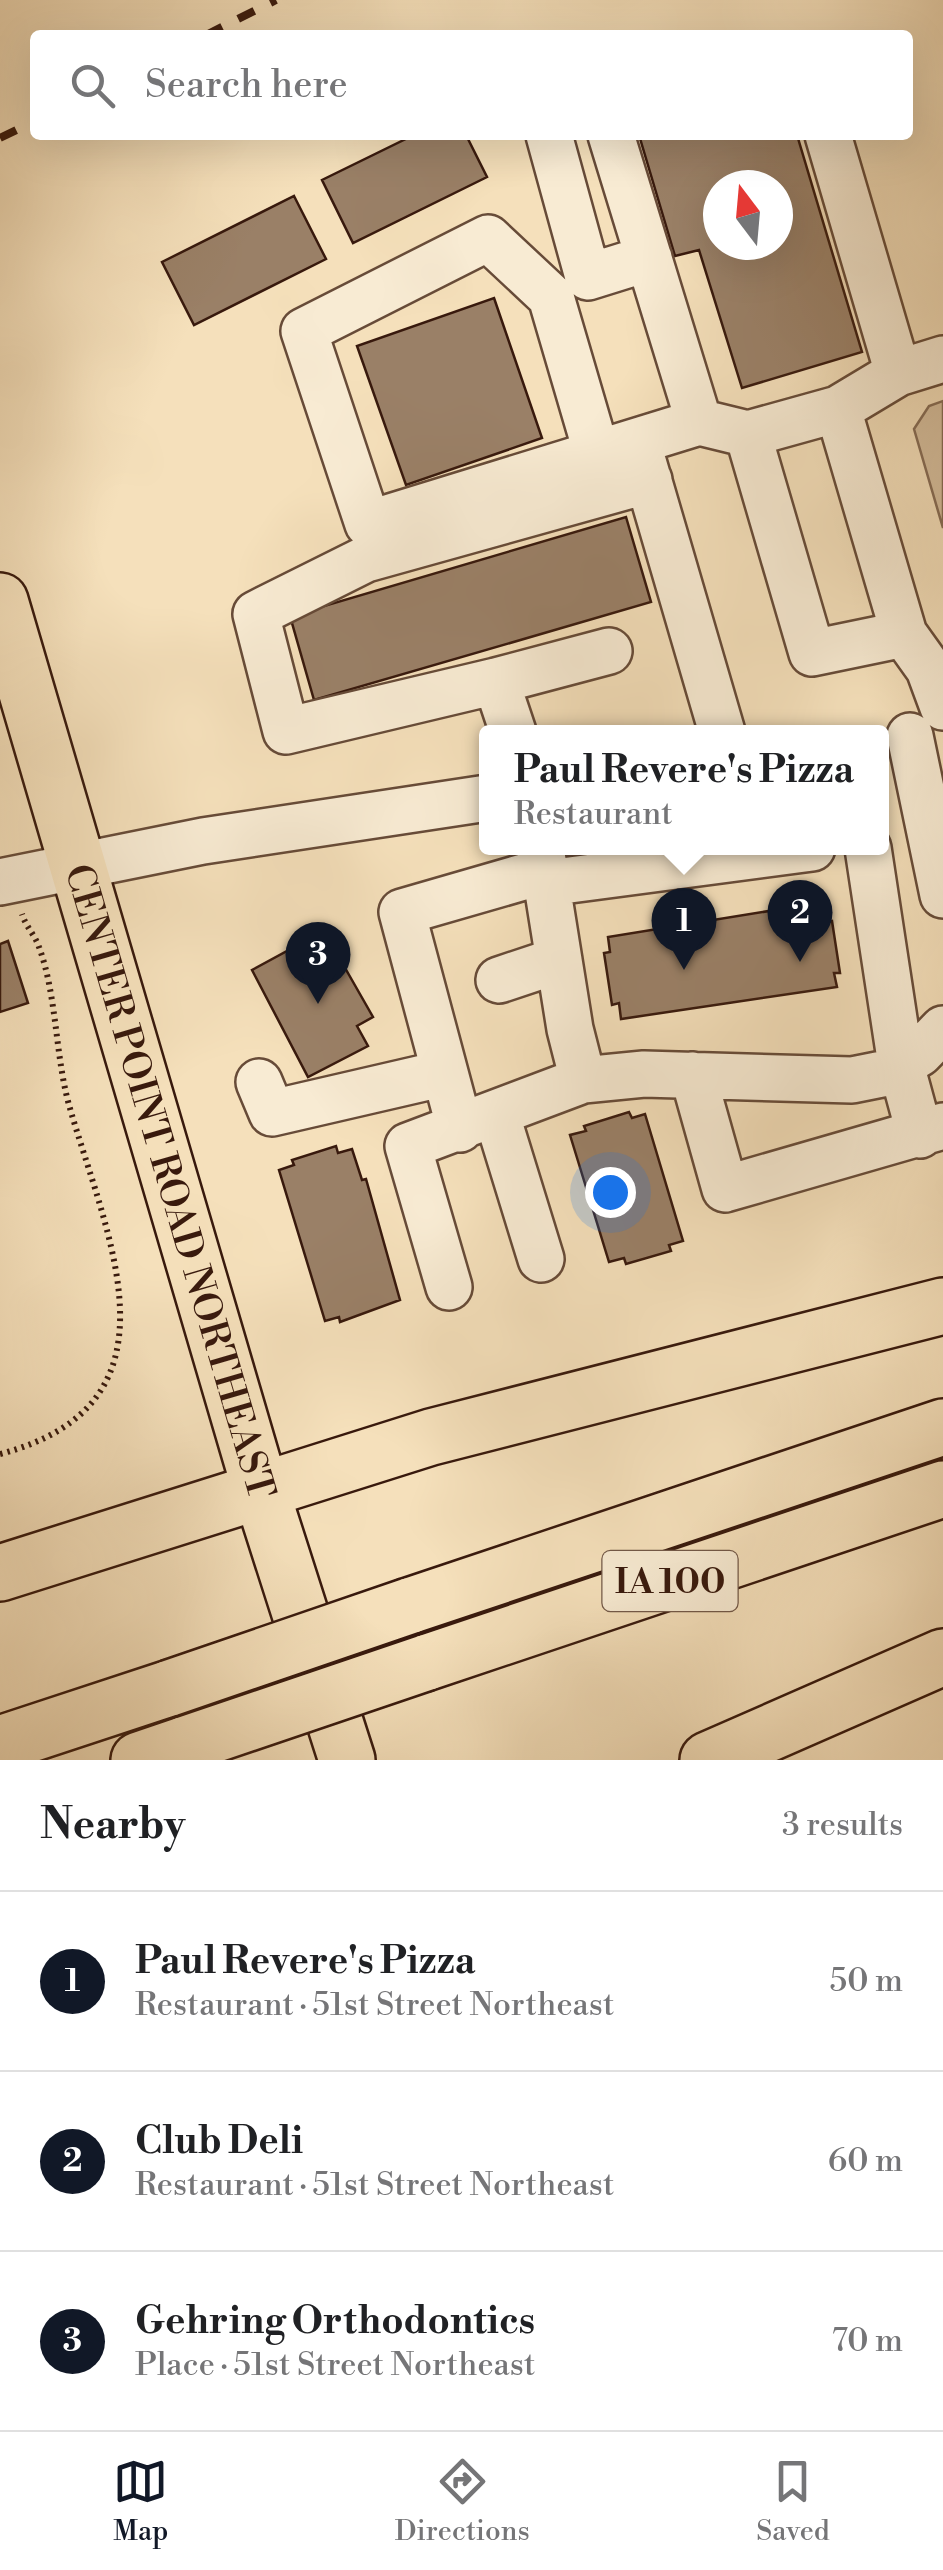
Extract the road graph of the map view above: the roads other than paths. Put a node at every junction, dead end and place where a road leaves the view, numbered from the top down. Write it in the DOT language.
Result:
graph roads {
  1 [pos="550,140"];
  2 [pos="613,140"];
  3 [pos="829,140"];
  4 [pos="649,258"];
  5 [pos="943,360"];
  6 [pos="898,373"];
  7 [pos="838,409"];
  8 [pos="699,422"];
  9 [pos="748,434"];
  10 [pos="628,458"];
  11 [pos="0,601"];
  12 [pos="904,634"];
  13 [pos="609,651"];
  14 [pos="496,681"];
  15 [pos="511,725"];
  16 [pos="720,725"];
  17 [pos="919,728"];
  18 [pos="479,799"];
  19 [pos="935,830"];
  20 [pos="889,837"];
  21 [pos="713,855"];
  22 [pos="869,855"];
  23 [pos="79,863"];
  24 [pos="544,867"];
  25 [pos="943,894"];
  26 [pos="11,899"];
  27 [pos="559,960"];
  28 [pos="499,980"];
  29 [pos="943,1029"];
  30 [pos="900,1065"];
  31 [pos="445,1073"];
  32 [pos="693,1075"];
  33 [pos="583,1080"];
  34 [pos="259,1082"];
  35 [pos="478,1122"];
  36 [pos="931,1131"];
  37 [pos="541,1259"];
  38 [pos="448,1287"];
  39 [pos="943,1306"];
  40 [pos="943,1427"];
  41 [pos="943,1490"];
  42 [pos="261,1491"];
  43 [pos="0,1573"];
  44 [pos="943,1657"];
  45 [pos="0,1744"];
  46 [pos="163,1752"];
  47 [pos="346,1760"];
  48 [pos="708,1760"];
  1 -- 4 [label="street"];
  2 -- 4 [label="street"];
  3 -- 6 [label="street"];
  4 -- 8 [label="street"];
  5 -- 6 [label="street"];
  6 -- 7 [label="street"];
  7 -- 9 [label="street"];
  7 -- 12 [label="street"];
  8 -- 9 [label="street"];
  8 -- 10 [label="street"];
  9 -- 12 [label="street"];
  10 -- 10 [label="street"];
  10 -- 14 [label="street"];
  10 -- 16 [label="street"];
  11 -- 23 [label="main road, CENTER POINT ROAD NORTHEAST"];
  12 -- 17 [label="street"];
  13 -- 14 [label="street"];
  14 -- 15 [label="street"];
  17 -- 19 [label="street"];
  18 -- 23 [label="street"];
  19 -- 20 [label="street"];
  19 -- 25 [label="street"];
  21 -- 24 [label="street"];
  22 -- 30 [label="street"];
  23 -- 26 [label="street"];
  23 -- 42 [label="main road, CENTER POINT ROAD NORTHEAST"];
  24 -- 27 [label="street"];
  24 -- 31 [label="street"];
  27 -- 28 [label="street"];
  27 -- 33 [label="street"];
  29 -- 30 [label="street"];
  30 -- 32 [label="street"];
  30 -- 36 [label="street"];
  31 -- 34 [label="street"];
  31 -- 35 [label="street"];
  32 -- 33 [label="street"];
  32 -- 36 [label="street"];
  33 -- 35 [label="street"];
  35 -- 37 [label="street"];
  35 -- 38 [label="street"];
  39 -- 42 [label="main road"];
  40 -- 45 [label="main road, IA 100, bridge"];
  41 -- 46 [label="main road, IA 100, bridge"];
  42 -- 43 [label="main road"];
  42 -- 47 [label="main road, CENTER POINT ROAD NORTHEAST"];
  44 -- 48 [label="main road"];
}
